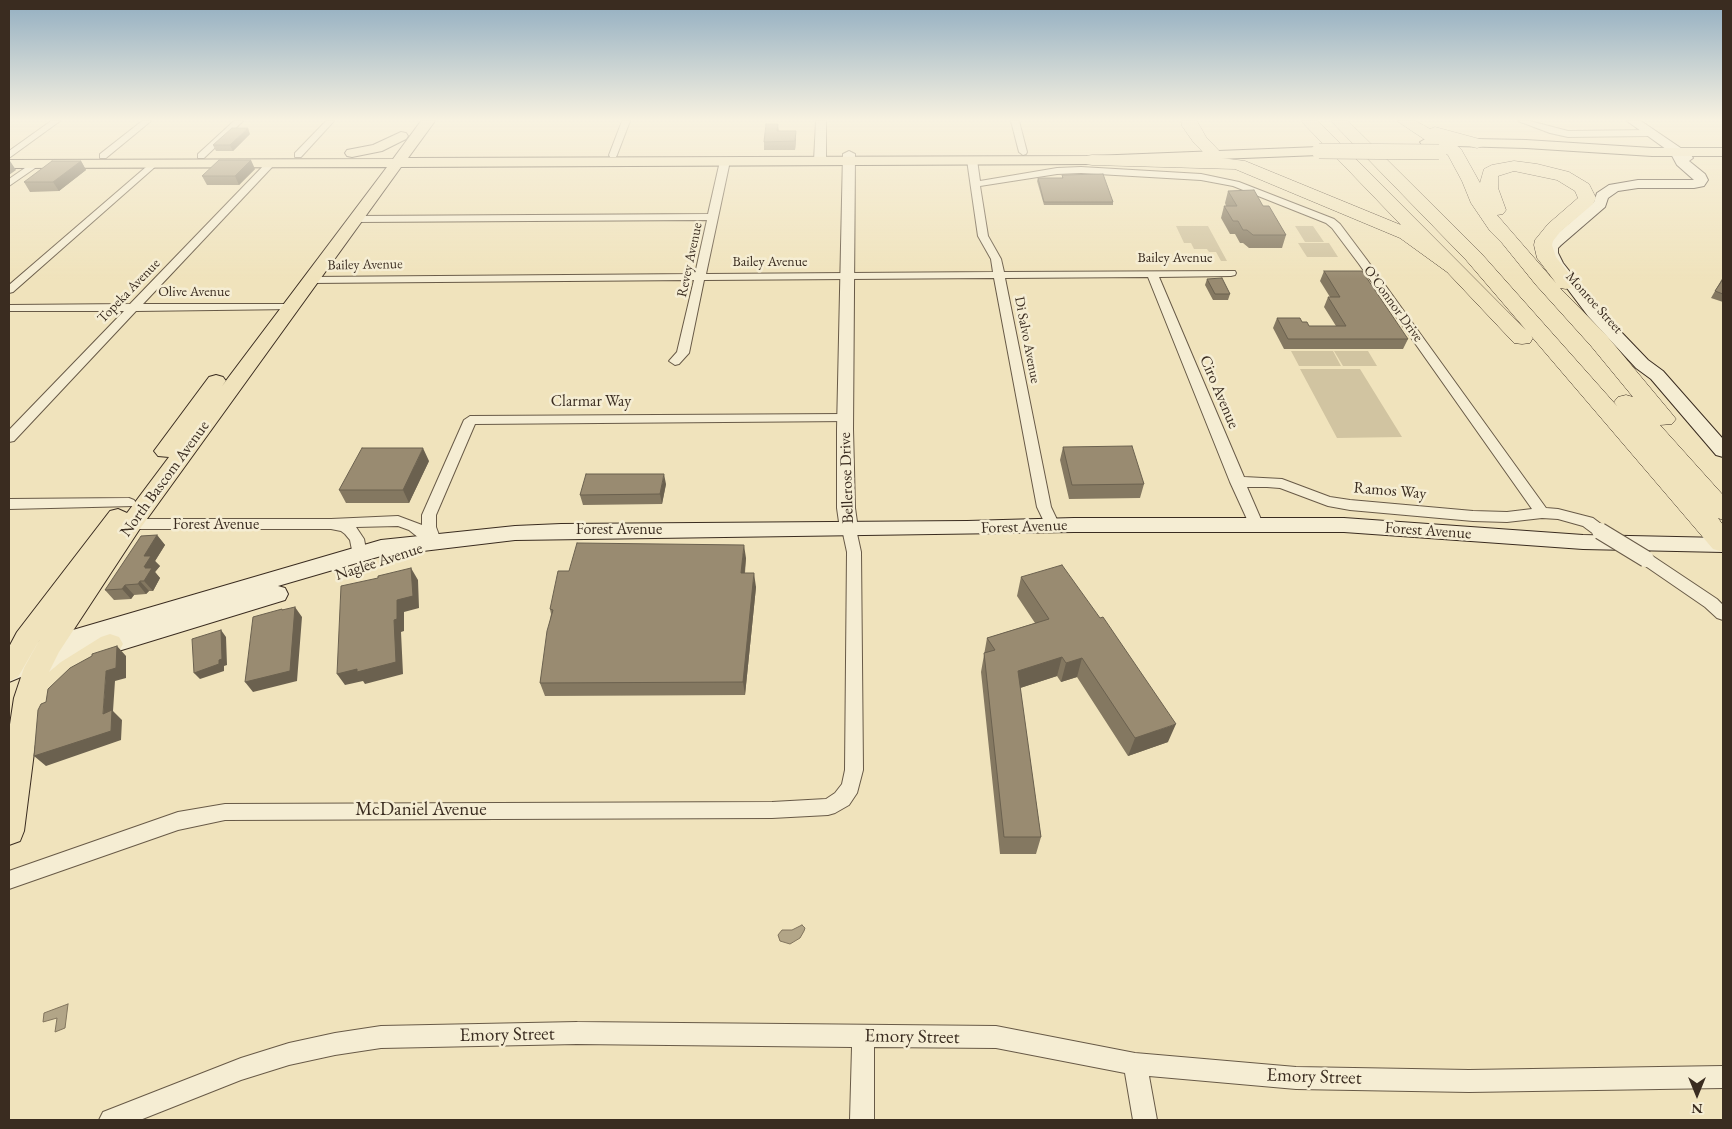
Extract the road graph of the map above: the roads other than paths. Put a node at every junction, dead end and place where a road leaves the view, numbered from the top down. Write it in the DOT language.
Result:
graph roads {
  1 [pos="22,174"];
  2 [pos="142,174"];
  3 [pos="261,174"];
  4 [pos="382,174"];
  5 [pos="388,174"];
  6 [pos="401,174"];
  7 [pos="723,174"];
  8 [pos="849,174"];
  9 [pos="974,174"];
  10 [pos="1040,174"];
  11 [pos="1144,174"];
  12 [pos="1260,174"];
  13 [pos="1361,174"];
  14 [pos="1393,174"];
  15 [pos="1408,174"];
  16 [pos="1465,174"];
  17 [pos="1490,174"];
  18 [pos="1553,174"];
  19 [pos="1697,174"];
  20 [pos="1703,174"];
  21 [pos="386,180"];
  22 [pos="9,184"];
  23 [pos="976,184"];
  24 [pos="714,217"];
  25 [pos="357,219"];
  26 [pos="1509,239"];
  27 [pos="1152,273"];
  28 [pos="1231,273"];
  29 [pos="1460,273"];
  30 [pos="999,274"];
  31 [pos="848,276"];
  32 [pos="701,277"];
  33 [pos="310,280"];
  34 [pos="9,290"];
  35 [pos="281,307"];
  36 [pos="9,308"];
  37 [pos="134,308"];
  38 [pos="1594,313"];
  39 [pos="676,361"];
  40 [pos="1572,368"];
  41 [pos="1657,375"];
  42 [pos="845,418"];
  43 [pos="9,438"];
  44 [pos="1723,451"];
  45 [pos="1237,482"];
  46 [pos="1704,490"];
  47 [pos="9,504"];
  48 [pos="1542,513"];
  49 [pos="130,514"];
  50 [pos="331,524"];
  51 [pos="1256,524"];
  52 [pos="1053,526"];
  53 [pos="849,529"];
  54 [pos="1721,533"];
  55 [pos="434,543"];
  56 [pos="360,554"];
  57 [pos="1723,614"];
  58 [pos="110,644"];
  59 [pos="44,656"];
  60 [pos="9,672"];
  61 [pos="24,718"];
  62 [pos="842,800"];
  63 [pos="9,831"];
  64 [pos="9,880"];
  65 [pos="863,1036"];
  66 [pos="1135,1064"];
  67 [pos="1723,1077"];
  68 [pos="111,1120"];
  69 [pos="862,1120"];
  70 [pos="1145,1120"];
  1 -- 22 [label="street"];
  2 -- 34 [label="street"];
  3 -- 37 [label="street, Topeka Avenue"];
  4 -- 35 [label="main road, North Bascom Avenue"];
  5 -- 21 [label="main road, North Bascom Avenue"];
  6 -- 21 [label="main road"];
  7 -- 24 [label="street, Revey Avenue"];
  8 -- 31 [label="street, Bellerose Drive"];
  9 -- 23 [label="street, Di Salvo Avenue"];
  10 -- 23 [label="street, O’Connor Drive"];
  11 -- 48 [label="street, O’Connor Drive"];
  12 -- 29 [label="highway"];
  13 -- 29 [label="highway"];
  14 -- 40 [label="highway"];
  15 -- 46 [label="highway"];
  16 -- 26 [label="highway"];
  17 -- 26 [label="highway"];
  18 -- 38 [label="highway"];
  19 -- 38 [label="main road, Monroe Street"];
  20 -- 41 [label="main road, Monroe Street"];
  21 -- 25 [label="main road, North Bascom Avenue"];
  23 -- 30 [label="street, Di Salvo Avenue"];
  24 -- 25 [label="street"];
  24 -- 32 [label="street, Revey Avenue"];
  25 -- 33 [label="main road, North Bascom Avenue"];
  26 -- 46 [label="highway"];
  27 -- 28 [label="street, Bailey Avenue"];
  27 -- 30 [label="street, Bailey Avenue"];
  27 -- 45 [label="street, Ciro Avenue"];
  29 -- 40 [label="highway"];
  30 -- 31 [label="street, Bailey Avenue"];
  30 -- 52 [label="street, Di Salvo Avenue"];
  31 -- 32 [label="street, Bailey Avenue"];
  31 -- 42 [label="street, Bellerose Drive"];
  32 -- 33 [label="street, Bailey Avenue"];
  32 -- 39 [label="street, Revey Avenue"];
  33 -- 35 [label="main road, North Bascom Avenue"];
  35 -- 37 [label="street, Olive Avenue"];
  35 -- 49 [label="main road, North Bascom Avenue"];
  36 -- 37 [label="street, Olive Avenue"];
  37 -- 43 [label="street, Topeka Avenue"];
  38 -- 41 [label="main road, Monroe Street"];
  40 -- 54 [label="highway"];
  41 -- 44 [label="main road, Monroe Street"];
  42 -- 53 [label="street, Bellerose Drive"];
  42 -- 55 [label="street, Clarmar Way"];
  45 -- 48 [label="street, Ramos Way"];
  45 -- 51 [label="street, Ciro Avenue"];
  46 -- 54 [label="highway"];
  47 -- 49 [label="street, Forest Avenue"];
  48 -- 57 [label="street, bridge"];
  49 -- 50 [label="street, Forest Avenue"];
  49 -- 59 [label="main road, North Bascom Avenue"];
  49 -- 60 [label="main road, North Bascom Avenue"];
  50 -- 55 [label="street, Forest Avenue"];
  50 -- 56 [label="street, Forest Avenue"];
  51 -- 52 [label="main road, Forest Avenue"];
  51 -- 54 [label="main road, Forest Avenue"];
  52 -- 53 [label="main road, Forest Avenue"];
  53 -- 55 [label="main road, Forest Avenue"];
  53 -- 62 [label="street, Bellerose Drive"];
  55 -- 56 [label="main road, Naglee Avenue"];
  55 -- 58 [label="main road, Naglee Avenue"];
  56 -- 59 [label="main road, Naglee Avenue"];
  58 -- 59 [label="main road, Naglee Avenue"];
  58 -- 61 [label="main road"];
  59 -- 60 [label="main road, Naglee Avenue"];
  59 -- 61 [label="main road, North Bascom Avenue"];
  61 -- 63 [label="main road, North Bascom Avenue"];
  62 -- 64 [label="street, McDaniel Avenue"];
  65 -- 66 [label="street, Emory Street"];
  65 -- 68 [label="street, Emory Street"];
  65 -- 69 [label="street"];
  66 -- 67 [label="street, Emory Street"];
  66 -- 70 [label="street"];
}
